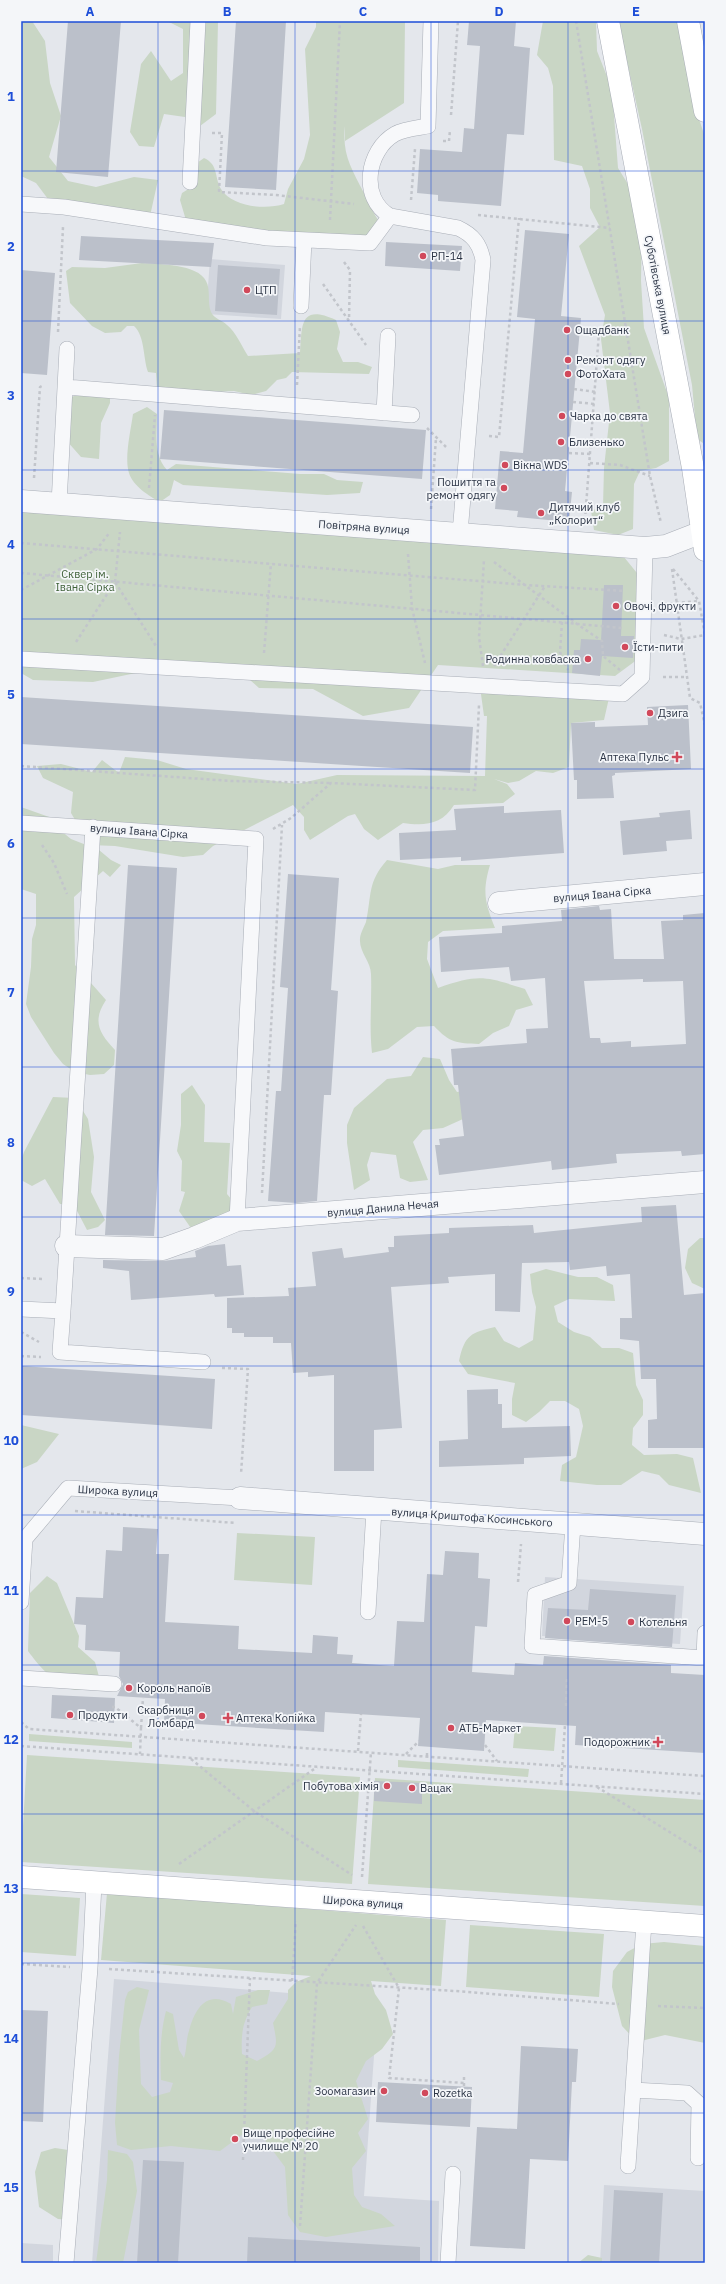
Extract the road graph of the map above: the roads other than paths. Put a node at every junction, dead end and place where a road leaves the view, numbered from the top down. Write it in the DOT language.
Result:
graph roads {
  1 [pos="198,21"];
  2 [pos="431,21"];
  3 [pos="608,21"];
  4 [pos="688,21"];
  5 [pos="705,111"];
  6 [pos="190,182"];
  7 [pos="21,204"];
  8 [pos="385,211"];
  9 [pos="304,240"];
  10 [pos="301,306"];
  11 [pos="388,336"];
  12 [pos="68,349"];
  13 [pos="66,387"];
  14 [pos="384,412"];
  15 [pos="412,415"];
  16 [pos="21,501"];
  17 [pos="59,504"];
  18 [pos="460,533"];
  19 [pos="704,537"];
  20 [pos="646,548"];
  21 [pos="21,659"];
  22 [pos="24,823"];
  23 [pos="93,827"];
  24 [pos="705,884"];
  25 [pos="499,903"];
  26 [pos="705,1182"];
  27 [pos="236,1220"];
  28 [pos="66,1246"];
  29 [pos="21,1309"];
  30 [pos="62,1311"];
  31 [pos="203,1362"];
  32 [pos="240,1498"];
  33 [pos="374,1509"];
  34 [pos="574,1524"];
  35 [pos="705,1534"];
  36 [pos="23,1539"];
  37 [pos="21,1602"];
  38 [pos="368,1612"];
  39 [pos="705,1634"];
  40 [pos="21,1678"];
  41 [pos="114,1684"];
  42 [pos="21,1877"];
  43 [pos="94,1883"];
  44 [pos="644,1922"];
  45 [pos="705,1926"];
  46 [pos="633,2090"];
  47 [pos="698,2158"];
  48 [pos="628,2166"];
  49 [pos="453,2174"];
  50 [pos="66,2263"];
  51 [pos="448,2263"];
  1 -- 6 [label="lane"];
  2 -- 8 [label="lane"];
  3 -- 19 [label="street, Суботівська вулиця"];
  4 -- 5 [label="street"];
  7 -- 9 [label="lane"];
  8 -- 9 [label="lane"];
  8 -- 18 [label="lane"];
  9 -- 10 [label="lane"];
  11 -- 14 [label="lane"];
  12 -- 13 [label="lane"];
  13 -- 14 [label="lane"];
  13 -- 17 [label="lane"];
  14 -- 15 [label="lane"];
  16 -- 17 [label="street, Повітряна вулиця"];
  17 -- 18 [label="street, Повітряна вулиця"];
  18 -- 20 [label="street, Повітряна вулиця"];
  19 -- 20 [label="street, Повітряна вулиця"];
  20 -- 21 [label="lane"];
  22 -- 23 [label="lane, вулиця Івана Сірка"];
  23 -- 27 [label="lane, вулиця Івана Сірка"];
  23 -- 28 [label="lane"];
  24 -- 25 [label="street, вулиця Івана Сірка"];
  26 -- 27 [label="street, вулиця Данила Нечая"];
  27 -- 28 [label="street, вулиця Данила Нечая"];
  28 -- 30 [label="lane"];
  29 -- 30 [label="lane"];
  30 -- 31 [label="lane"];
  32 -- 33 [label="street, вулиця Криштофа Косинського"];
  32 -- 36 [label="lane, Широка вулиця"];
  33 -- 34 [label="street, вулиця Криштофа Косинського"];
  33 -- 38 [label="lane"];
  34 -- 35 [label="street, вулиця Криштофа Косинського"];
  34 -- 39 [label="lane"];
  36 -- 37 [label="lane"];
  40 -- 41 [label="lane"];
  42 -- 43 [label="street, Широка вулиця"];
  43 -- 44 [label="street, Широка вулиця"];
  43 -- 50 [label="lane"];
  44 -- 45 [label="street, Широка вулиця"];
  44 -- 46 [label="lane"];
  46 -- 47 [label="lane"];
  46 -- 48 [label="lane"];
  49 -- 51 [label="lane"];
}
